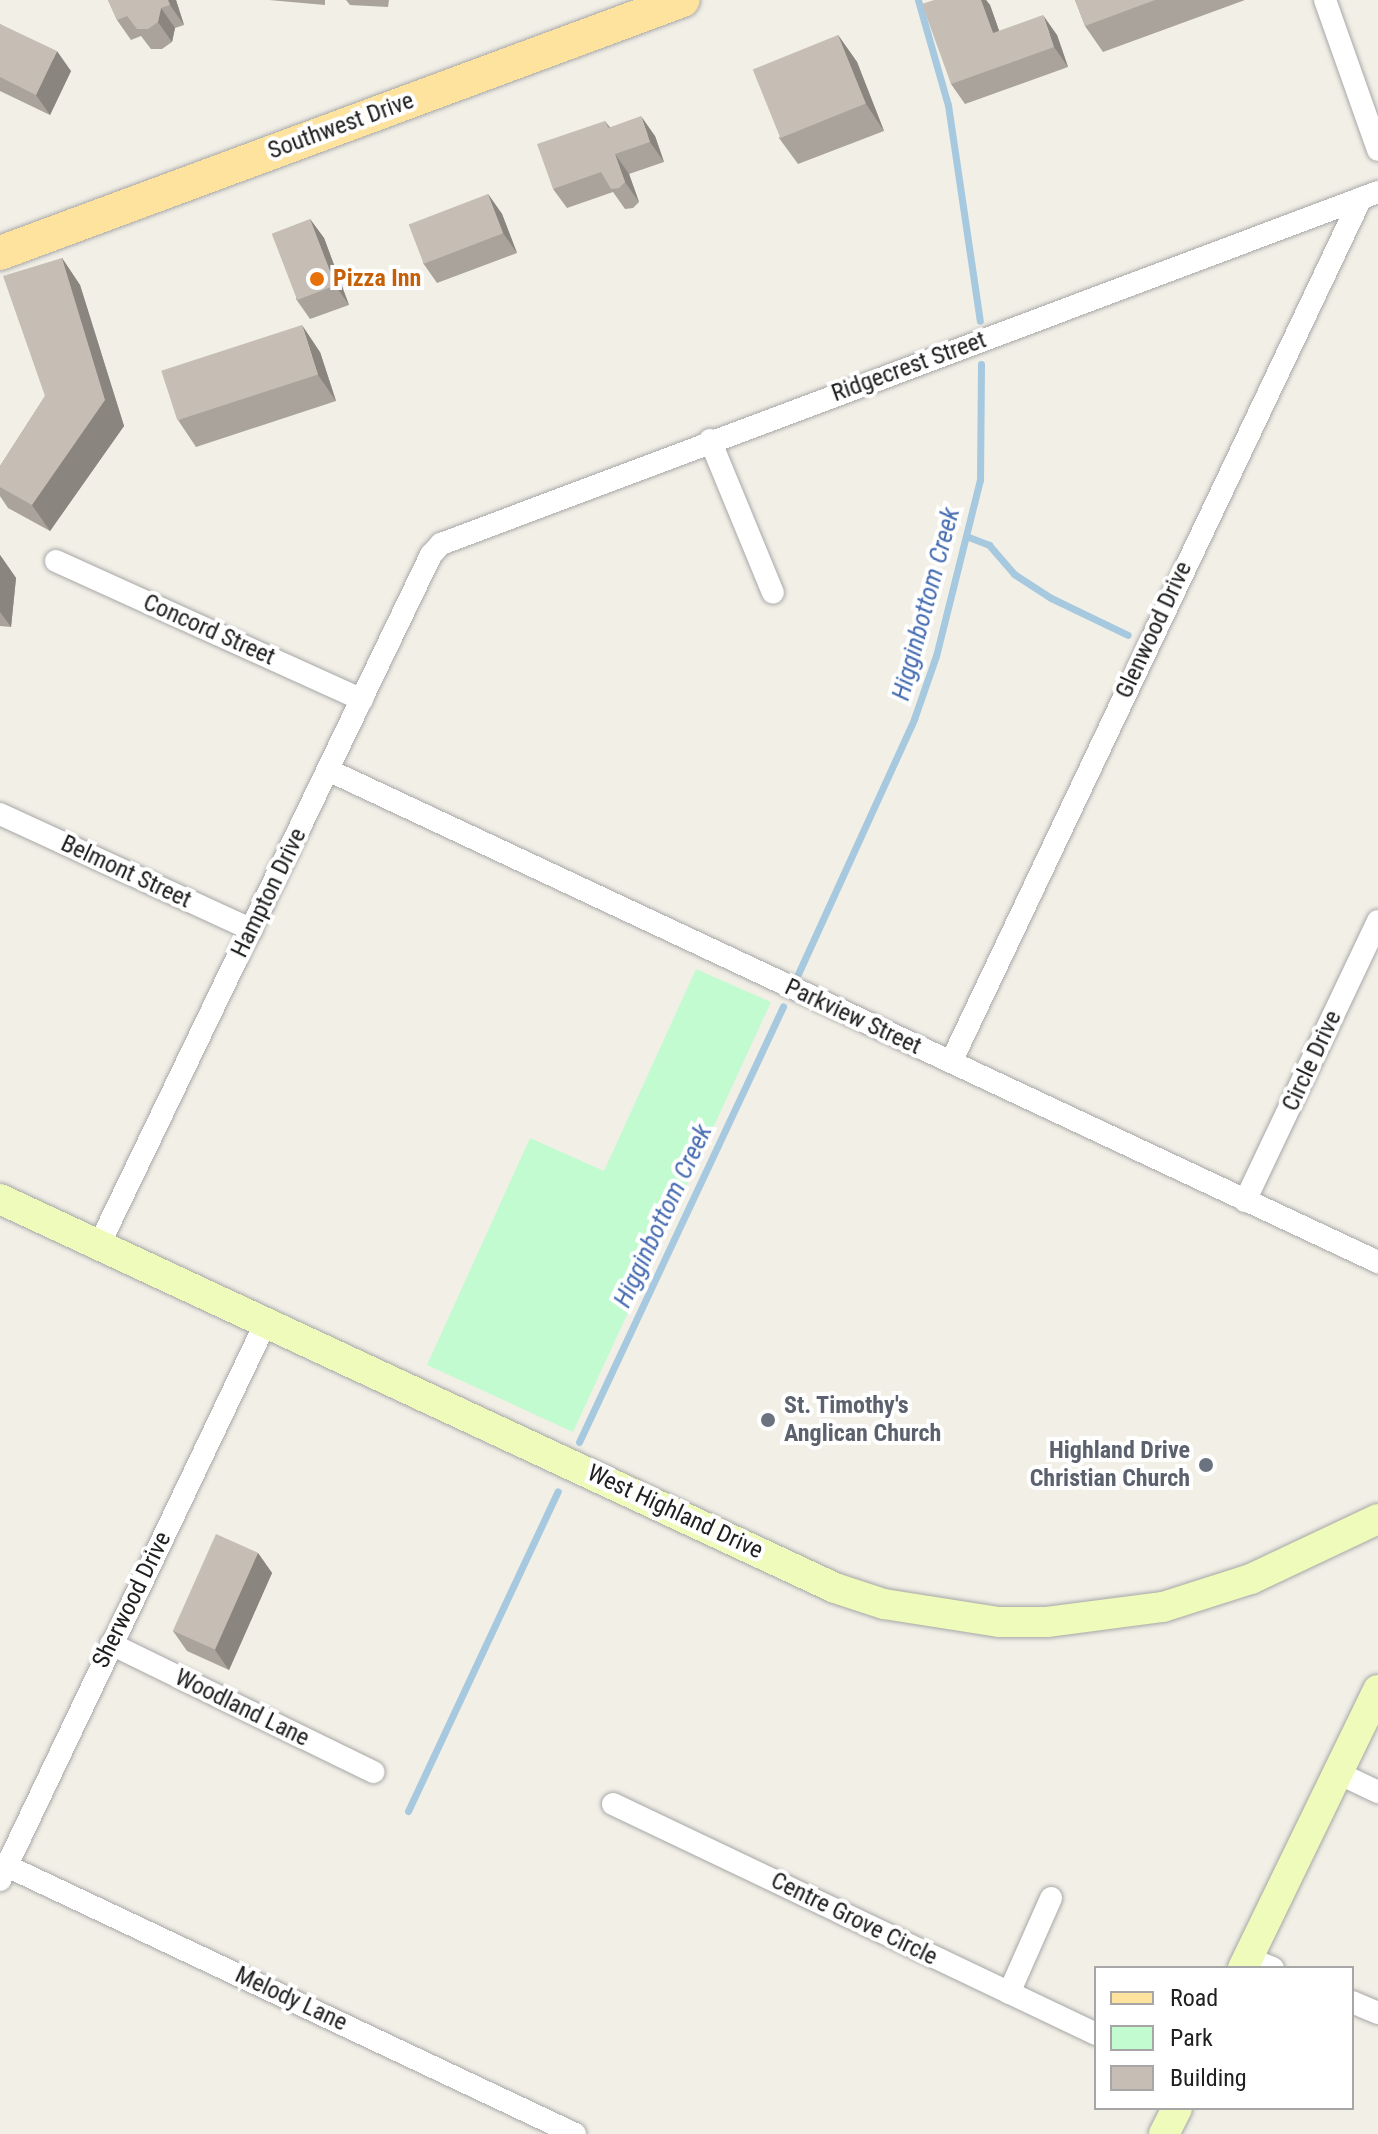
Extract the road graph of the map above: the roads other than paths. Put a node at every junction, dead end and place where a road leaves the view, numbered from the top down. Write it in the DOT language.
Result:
graph roads {
  1 [pos="683,0"];
  2 [pos="1325,0"];
  3 [pos="1378,150"];
  4 [pos="1369,195"];
  5 [pos="0,253"];
  6 [pos="710,440"];
  7 [pos="441,544"];
  8 [pos="56,561"];
  9 [pos="773,593"];
  10 [pos="362,700"];
  11 [pos="328,770"];
  12 [pos="0,814"];
  13 [pos="1378,921"];
  14 [pos="252,930"];
  15 [pos="951,1062"];
  16 [pos="0,1199"];
  17 [pos="1245,1201"];
  18 [pos="99,1245"];
  19 [pos="1378,1262"];
  20 [pos="266,1322"];
  21 [pos="1378,1519"];
  22 [pos="111,1644"];
  23 [pos="1378,1690"];
  24 [pos="374,1772"];
  25 [pos="1336,1772"];
  26 [pos="1378,1792"];
  27 [pos="613,1804"];
  28 [pos="3,1873"];
  29 [pos="1051,1898"];
  30 [pos="1255,1965"];
  31 [pos="1009,1993"];
  32 [pos="1354,2003"];
  33 [pos="1378,2013"];
  34 [pos="1094,2033"];
  35 [pos="1176,2110"];
  36 [pos="575,2134"];
  37 [pos="1164,2134"];
  1 -- 5 [label="main road, Southwest Drive"];
  2 -- 3 [label="street"];
  4 -- 6 [label="street, Ridgecrest Street"];
  4 -- 15 [label="street, Glenwood Drive"];
  6 -- 7 [label="street, Ridgecrest Street"];
  6 -- 9 [label="street"];
  7 -- 10 [label="street, Hampton Drive"];
  8 -- 10 [label="street, Concord Street"];
  10 -- 11 [label="street, Hampton Drive"];
  11 -- 14 [label="street, Hampton Drive"];
  11 -- 15 [label="street, Parkview Street"];
  12 -- 14 [label="street, Belmont Street"];
  13 -- 17 [label="street, Circle Drive"];
  14 -- 18 [label="street, Hampton Drive"];
  15 -- 17 [label="street, Parkview Street"];
  16 -- 18 [label="street, West Highland Drive"];
  17 -- 19 [label="street, Parkview Street"];
  18 -- 20 [label="street, West Highland Drive"];
  20 -- 21 [label="street, West Highland Drive"];
  20 -- 22 [label="street, Sherwood Drive"];
  22 -- 24 [label="street, Woodland Lane"];
  22 -- 28 [label="street, Sherwood Drive"];
  23 -- 25 [label="street"];
  25 -- 26 [label="street"];
  25 -- 30 [label="street"];
  27 -- 31 [label="street, Centre Grove Circle"];
  28 -- 36 [label="street, Melody Lane"];
  29 -- 31 [label="street"];
  31 -- 34 [label="street, Centre Grove Circle"];
  32 -- 33 [label="street"];
  35 -- 37 [label="street"];
}
